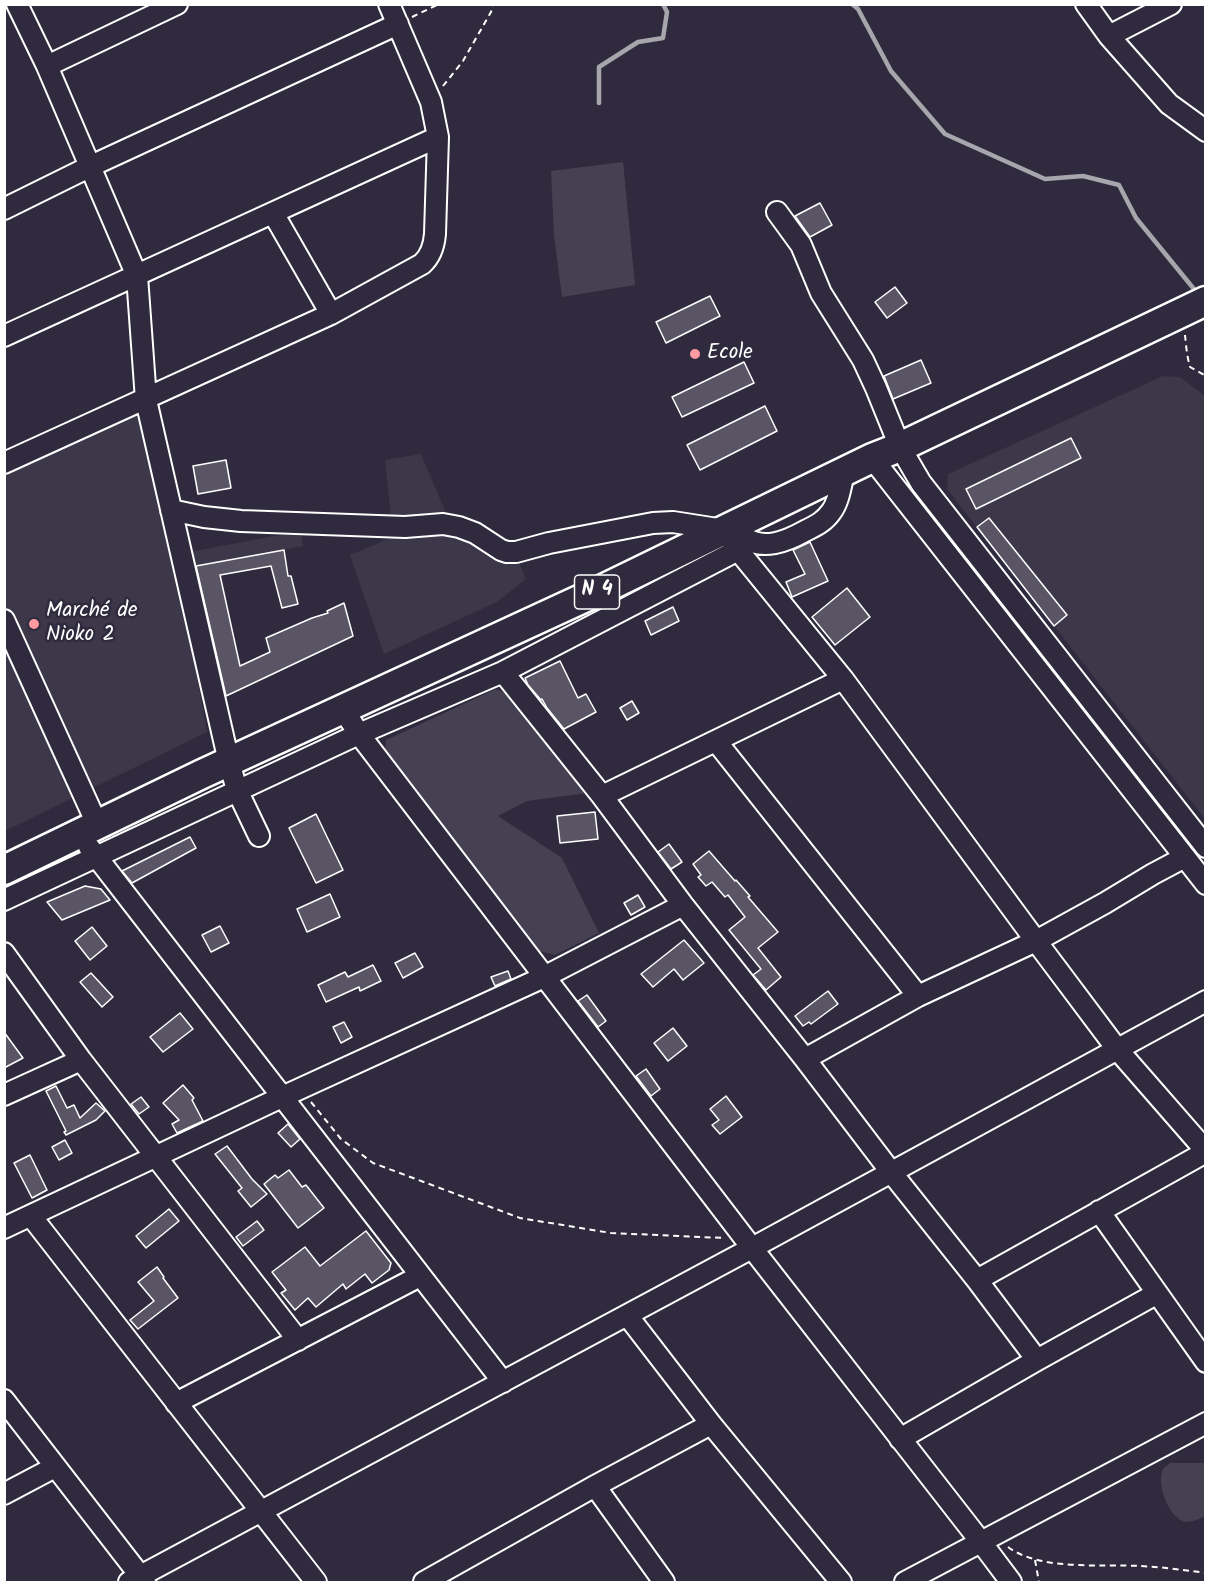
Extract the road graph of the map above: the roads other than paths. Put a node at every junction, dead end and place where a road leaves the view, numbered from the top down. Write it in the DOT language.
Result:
graph roads {
  1 [pos="17,4"];
  2 [pos="177,4"];
  3 [pos="389,4"];
  4 [pos="1086,4"];
  5 [pos="1171,4"];
  6 [pos="398,24"];
  7 [pos="1109,36"];
  8 [pos="47,66"];
  9 [pos="1206,131"];
  10 [pos="438,137"];
  11 [pos="91,166"];
  12 [pos="4,209"];
  13 [pos="777,212"];
  14 [pos="273,213"];
  15 [pos="137,276"];
  16 [pos="1196,306"];
  17 [pos="331,314"];
  18 [pos="4,336"];
  19 [pos="146,400"];
  20 [pos="900,447"];
  21 [pos="872,458"];
  22 [pos="4,463"];
  23 [pos="171,510"];
  24 [pos="732,535"];
  25 [pos="4,620"];
  26 [pos="503,672"];
  27 [pos="843,679"];
  28 [pos="343,709"];
  29 [pos="359,734"];
  30 [pos="716,741"];
  31 [pos="229,762"];
  32 [pos="237,790"];
  33 [pos="602,796"];
  34 [pos="88,828"];
  35 [pos="258,836"];
  36 [pos="1206,847"];
  37 [pos="96,856"];
  38 [pos="1185,857"];
  39 [pos="4,870"];
  40 [pos="1206,884"];
  41 [pos="4,900"];
  42 [pos="683,905"];
  43 [pos="1036,941"];
  44 [pos="4,954"];
  45 [pos="544,977"];
  46 [pos="918,996"];
  47 [pos="1206,1001"];
  48 [pos="1118,1049"];
  49 [pos="805,1059"];
  50 [pos="81,1060"];
  51 [pos="4,1095"];
  52 [pos="282,1097"];
  53 [pos="1206,1152"];
  54 [pos="156,1157"];
  55 [pos="891,1172"];
  56 [pos="1099,1211"];
  57 [pos="31,1216"];
  58 [pos="4,1228"];
  59 [pos="752,1248"];
  60 [pos="420,1276"];
  61 [pos="977,1280"];
  62 [pos="1156,1294"];
  63 [pos="627,1316"];
  64 [pos="298,1340"];
  65 [pos="1036,1359"];
  66 [pos="1206,1362"];
  67 [pos="503,1382"];
  68 [pos="4,1400"];
  69 [pos="176,1403"];
  70 [pos="1206,1423"];
  71 [pos="711,1425"];
  72 [pos="900,1439"];
  73 [pos="55,1467"];
  74 [pos="595,1486"];
  75 [pos="4,1494"];
  76 [pos="261,1512"];
  77 [pos="987,1539"];
  78 [pos="138,1581"];
  79 [pos="316,1582"];
  80 [pos="424,1582"];
  81 [pos="664,1582"];
  82 [pos="841,1582"];
  83 [pos="905,1582"];
  84 [pos="1011,1582"];
  1 -- 8 [label="street"];
  2 -- 8 [label="street"];
  3 -- 6 [label="street"];
  4 -- 7 [label="street"];
  5 -- 7 [label="street"];
  6 -- 10 [label="street"];
  6 -- 11 [label="street"];
  7 -- 9 [label="street"];
  8 -- 11 [label="street"];
  10 -- 14 [label="street"];
  10 -- 17 [label="street"];
  11 -- 12 [label="street"];
  11 -- 15 [label="street"];
  13 -- 20 [label="street"];
  14 -- 15 [label="street"];
  14 -- 17 [label="street"];
  15 -- 18 [label="street"];
  15 -- 19 [label="street"];
  16 -- 20 [label="highway, N 4"];
  17 -- 19 [label="street"];
  19 -- 22 [label="street"];
  19 -- 23 [label="street"];
  20 -- 21 [label="highway, N 4"];
  20 -- 36 [label="street"];
  21 -- 24 [label="highway, N 4"];
  21 -- 38 [label="street"];
  23 -- 24 [label="street"];
  23 -- 31 [label="street"];
  24 -- 26 [label="street"];
  24 -- 27 [label="street"];
  24 -- 28 [label="highway, N 4"];
  25 -- 34 [label="street"];
  26 -- 29 [label="street"];
  26 -- 33 [label="street"];
  27 -- 30 [label="street"];
  27 -- 43 [label="street"];
  28 -- 29 [label="street"];
  28 -- 31 [label="highway, N 4"];
  29 -- 32 [label="street"];
  29 -- 45 [label="street"];
  30 -- 33 [label="street"];
  30 -- 46 [label="street"];
  31 -- 32 [label="street"];
  31 -- 34 [label="highway, N 4"];
  32 -- 35 [label="street"];
  32 -- 37 [label="street"];
  33 -- 42 [label="street"];
  34 -- 37 [label="street"];
  34 -- 39 [label="highway, N 4"];
  37 -- 41 [label="street"];
  37 -- 52 [label="street"];
  38 -- 40 [label="street"];
  38 -- 43 [label="street"];
  42 -- 45 [label="street"];
  42 -- 49 [label="street"];
  43 -- 46 [label="street"];
  43 -- 48 [label="street"];
  44 -- 50 [label="street"];
  45 -- 52 [label="street"];
  45 -- 59 [label="street"];
  46 -- 49 [label="street"];
  47 -- 48 [label="street"];
  48 -- 53 [label="street"];
  48 -- 55 [label="street"];
  49 -- 55 [label="street"];
  50 -- 51 [label="street"];
  50 -- 54 [label="street"];
  52 -- 54 [label="street"];
  52 -- 60 [label="street"];
  53 -- 56 [label="street"];
  54 -- 57 [label="street"];
  54 -- 64 [label="street"];
  55 -- 59 [label="street"];
  55 -- 61 [label="street"];
  56 -- 61 [label="street"];
  56 -- 62 [label="street"];
  57 -- 58 [label="street"];
  57 -- 69 [label="street"];
  59 -- 63 [label="street"];
  59 -- 72 [label="street"];
  60 -- 64 [label="street"];
  60 -- 67 [label="street"];
  61 -- 65 [label="street"];
  62 -- 65 [label="street"];
  62 -- 66 [label="street"];
  63 -- 67 [label="street"];
  63 -- 71 [label="street"];
  64 -- 69 [label="street"];
  65 -- 72 [label="street"];
  67 -- 76 [label="street"];
  68 -- 73 [label="street"];
  69 -- 76 [label="street"];
  70 -- 77 [label="street"];
  71 -- 74 [label="street"];
  71 -- 82 [label="street"];
  72 -- 77 [label="street"];
  73 -- 75 [label="street"];
  73 -- 78 [label="street"];
  74 -- 80 [label="street"];
  74 -- 81 [label="street"];
  76 -- 78 [label="street"];
  76 -- 79 [label="street"];
  77 -- 83 [label="street"];
  77 -- 84 [label="street"];
}
